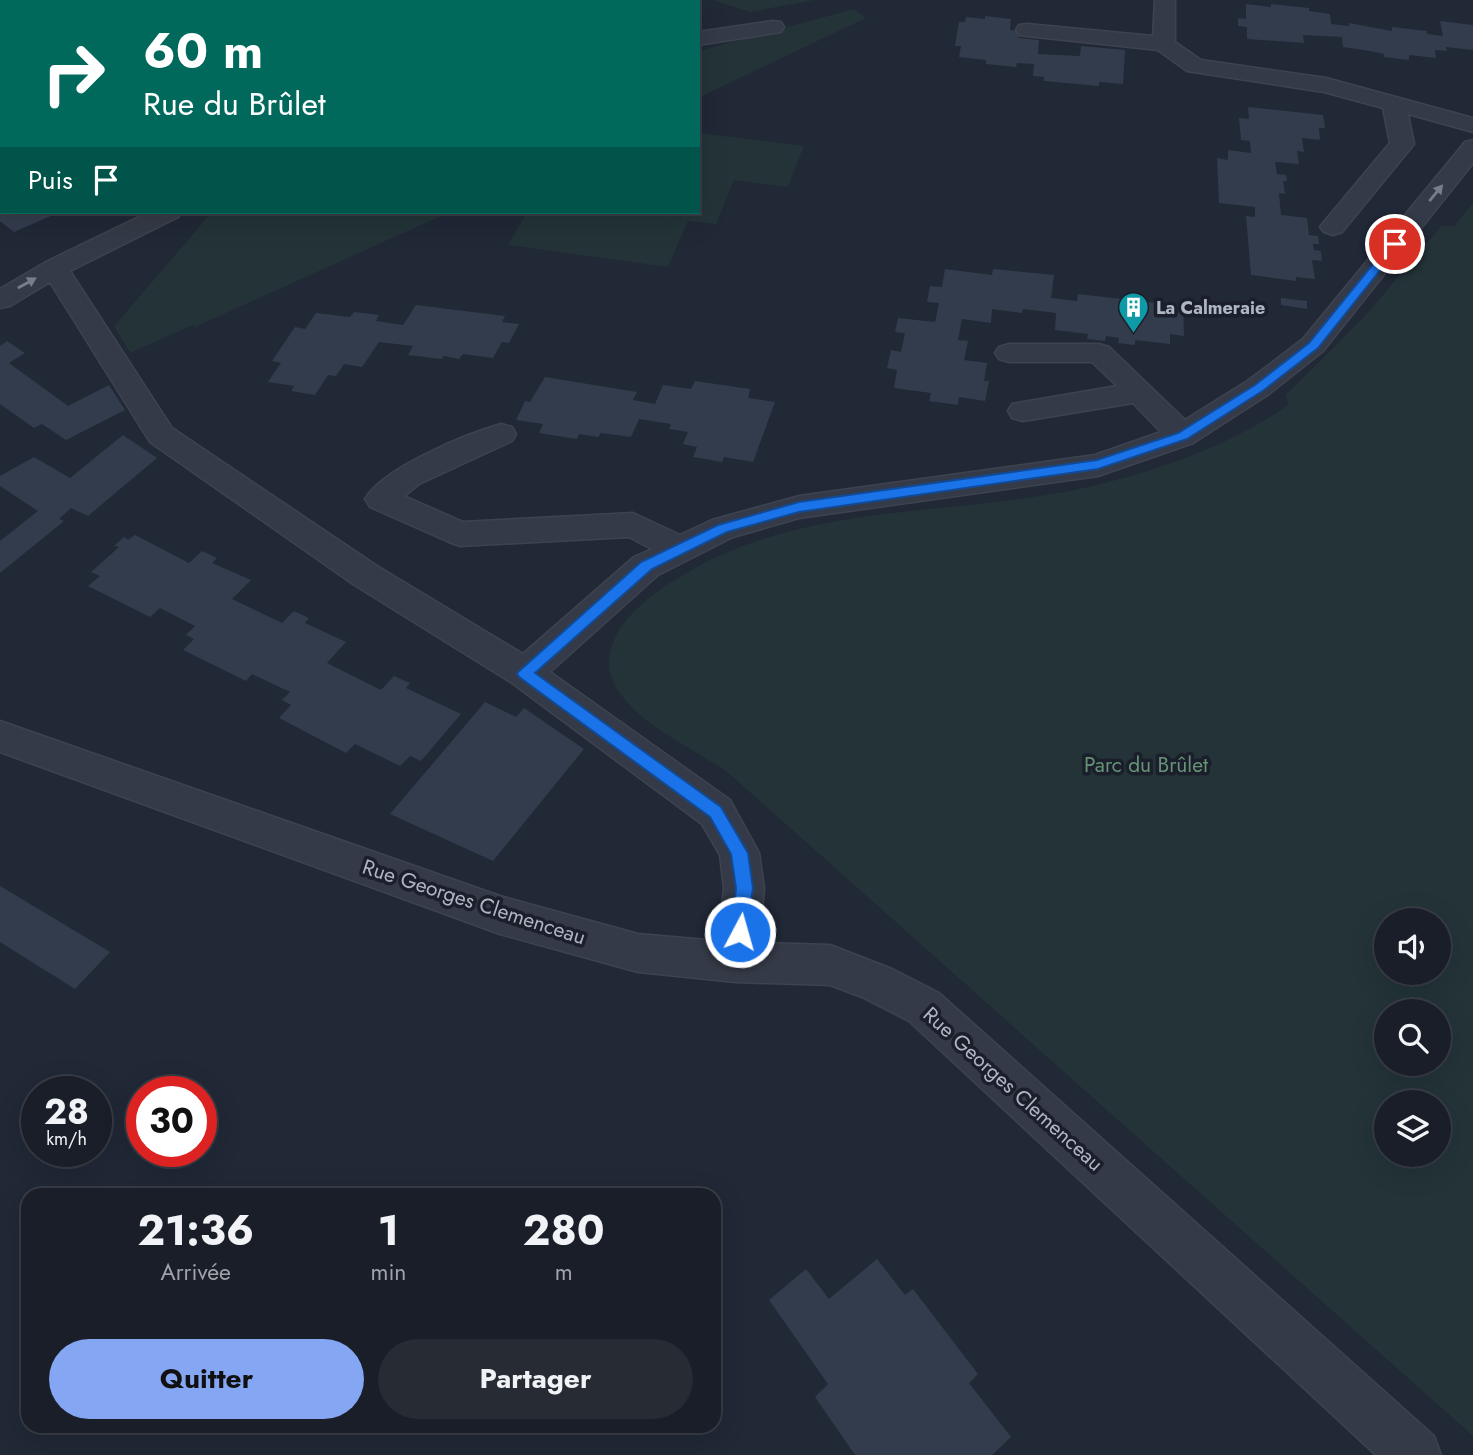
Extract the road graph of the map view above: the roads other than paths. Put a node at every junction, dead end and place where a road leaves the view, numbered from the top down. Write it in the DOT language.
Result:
graph roads {
  1 [pos="1165,0"];
  2 [pos="774,27"];
  3 [pos="1027,30"];
  4 [pos="700,38"];
  5 [pos="1164,44"];
  6 [pos="1394,104"];
  7 [pos="1473,125"];
  8 [pos="1473,147"];
  9 [pos="165,214"];
  10 [pos="1333,227"];
  11 [pos="55,268"];
  12 [pos="0,300"];
  13 [pos="1009,353"];
  14 [pos="1140,392"];
  15 [pos="1023,411"];
  16 [pos="501,434"];
  17 [pos="1182,436"];
  18 [pos="680,549"];
  19 [pos="525,673"];
  20 [pos="0,736"];
  21 [pos="736,962"];
  22 [pos="1415,1455"];
  1 -- 5 [label="street"];
  2 -- 4 [label="street"];
  3 -- 5 [label="street"];
  5 -- 6 [label="street"];
  6 -- 7 [label="street"];
  6 -- 10 [label="street"];
  17 -- 8 [label="street, one-way"];
  9 -- 11 [label="street"];
  12 -- 11 [label="street, one-way"];
  11 -- 19 [label="street"];
  13 -- 14 [label="street"];
  14 -- 15 [label="street"];
  14 -- 17 [label="street"];
  16 -- 18 [label="street"];
  17 -- 18 [label="street"];
  18 -- 19 [label="street"];
  19 -- 21 [label="street"];
  20 -- 21 [label="street, Rue Georges Clemenceau"];
  21 -- 22 [label="street, Rue Georges Clemenceau"];
}
